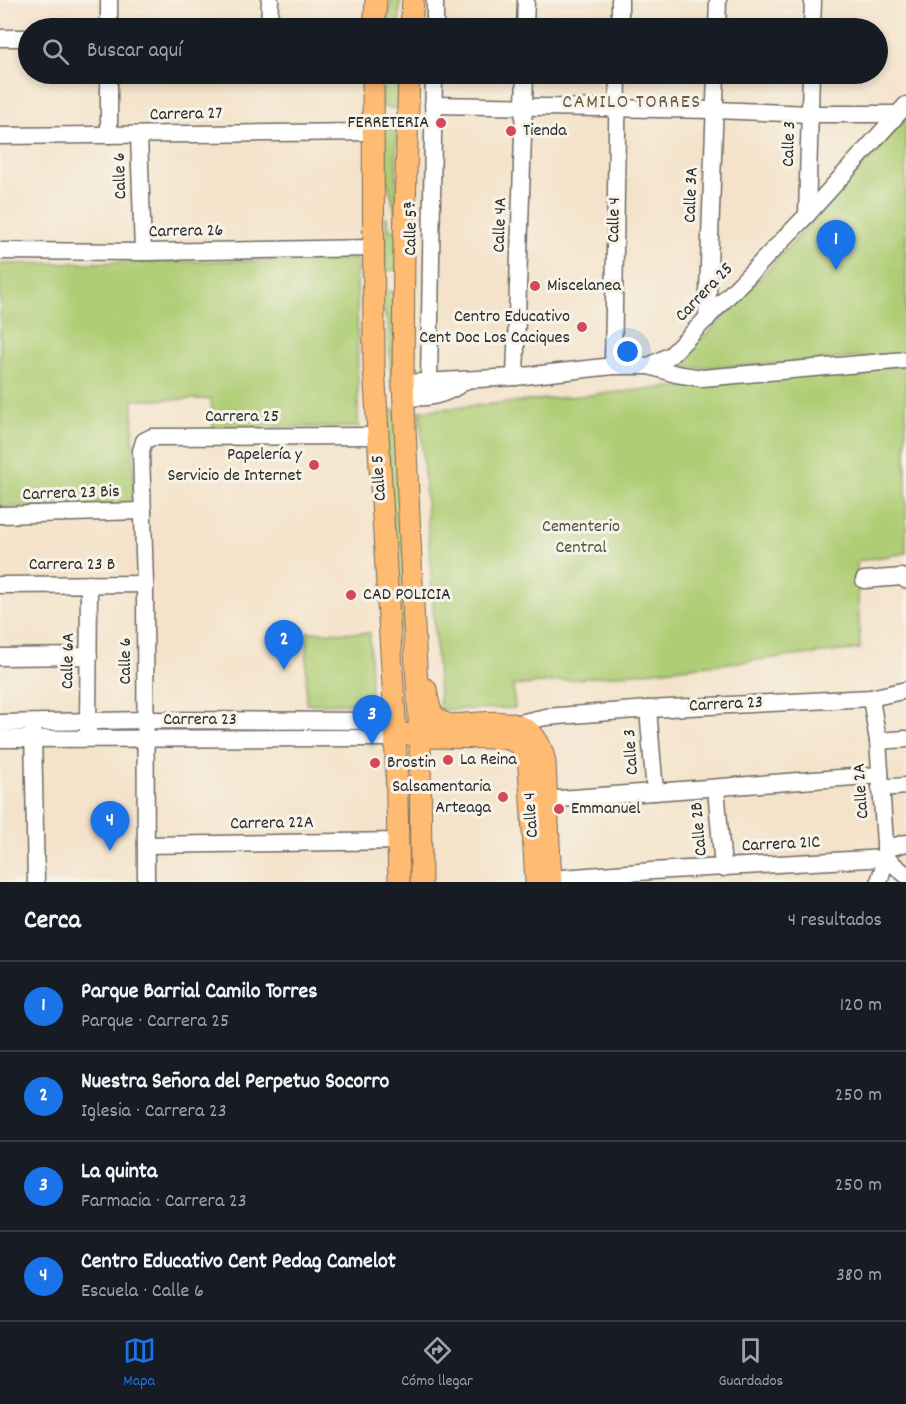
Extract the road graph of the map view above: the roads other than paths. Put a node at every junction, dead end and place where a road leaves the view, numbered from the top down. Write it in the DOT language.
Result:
graph roads {
  1 [pos="109,0"];
  2 [pos="270,0"];
  3 [pos="376,0"];
  4 [pos="413,0"];
  5 [pos="435,0"];
  6 [pos="526,0"];
  7 [pos="620,0"];
  8 [pos="718,0"];
  9 [pos="813,0"];
  10 [pos="109,18"];
  11 [pos="269,18"];
  12 [pos="375,18"];
  13 [pos="412,18"];
  14 [pos="435,18"];
  15 [pos="525,18"];
  16 [pos="620,18"];
  17 [pos="717,18"];
  18 [pos="812,18"];
  19 [pos="0,38"];
  20 [pos="18,38"];
  21 [pos="109,84"];
  22 [pos="373,84"];
  23 [pos="409,84"];
  24 [pos="434,84"];
  25 [pos="525,84"];
  26 [pos="618,84"];
  27 [pos="715,84"];
  28 [pos="811,84"];
  29 [pos="433,105"];
  30 [pos="524,107"];
  31 [pos="617,109"];
  32 [pos="714,110"];
  33 [pos="902,110"];
  34 [pos="810,114"];
  35 [pos="407,126"];
  36 [pos="373,127"];
  37 [pos="109,135"];
  38 [pos="139,135"];
  39 [pos="0,136"];
  40 [pos="807,215"];
  41 [pos="0,251"];
  42 [pos="143,252"];
  43 [pos="374,258"];
  44 [pos="404,268"];
  45 [pos="707,319"];
  46 [pos="906,360"];
  47 [pos="374,366"];
  48 [pos="613,366"];
  49 [pos="649,366"];
  50 [pos="515,377"];
  51 [pos="467,380"];
  52 [pos="429,382"];
  53 [pos="404,390"];
  54 [pos="378,436"];
  55 [pos="144,441"];
  56 [pos="143,511"];
  57 [pos="0,515"];
  58 [pos="864,580"];
  59 [pos="906,580"];
  60 [pos="89,584"];
  61 [pos="145,584"];
  62 [pos="0,585"];
  63 [pos="414,649"];
  64 [pos="89,656"];
  65 [pos="0,657"];
  66 [pos="906,690"];
  67 [pos="871,698"];
  68 [pos="648,709"];
  69 [pos="430,711"];
  70 [pos="546,717"];
  71 [pos="145,720"];
  72 [pos="88,721"];
  73 [pos="33,722"];
  74 [pos="0,723"];
  75 [pos="515,724"];
  76 [pos="395,732"];
  77 [pos="420,736"];
  78 [pos="88,738"];
  79 [pos="0,739"];
  80 [pos="33,739"];
  81 [pos="146,739"];
  82 [pos="906,739"];
  83 [pos="878,741"];
  84 [pos="533,749"];
  85 [pos="880,782"];
  86 [pos="906,786"];
  87 [pos="716,788"];
  88 [pos="655,792"];
  89 [pos="546,800"];
  90 [pos="399,841"];
  91 [pos="906,843"];
  92 [pos="146,845"];
  93 [pos="885,854"];
  94 [pos="723,868"];
  95 [pos="906,874"];
  96 [pos="652,877"];
  97 [pos="546,881"];
  98 [pos="36,882"];
  99 [pos="146,882"];
  100 [pos="399,882"];
  101 [pos="421,882"];
  102 [pos="879,882"];
  1 -- 10 [label="street"];
  2 -- 11 [label="street"];
  3 -- 12 [label="main road"];
  4 -- 13 [label="main road"];
  5 -- 14 [label="street"];
  6 -- 15 [label="street"];
  7 -- 16 [label="street"];
  8 -- 17 [label="street"];
  9 -- 18 [label="street"];
  19 -- 20 [label="street"];
  21 -- 37 [label="street"];
  22 -- 36 [label="main road, Calle 5"];
  23 -- 35 [label="main road, Calle 5"];
  24 -- 29 [label="street, Calle 5ª"];
  25 -- 30 [label="street, Calle 4A"];
  26 -- 31 [label="street, Calle 4"];
  27 -- 32 [label="street, Calle 3A"];
  28 -- 34 [label="street, Calle 3"];
  29 -- 30 [label="street"];
  29 -- 52 [label="street, Calle 5ª"];
  30 -- 31 [label="street"];
  30 -- 50 [label="street, Calle 4A"];
  31 -- 32 [label="street"];
  31 -- 48 [label="street, Calle 4"];
  32 -- 34 [label="street"];
  32 -- 45 [label="street, Calle 3A"];
  33 -- 34 [label="street"];
  33 -- 40 [label="street, Carrera 25"];
  34 -- 40 [label="street, Calle 3"];
  35 -- 36 [label="main road"];
  35 -- 44 [label="main road, Calle 5"];
  36 -- 38 [label="street, Carrera 27"];
  36 -- 43 [label="main road, Calle 5"];
  37 -- 38 [label="street, Carrera 27"];
  37 -- 39 [label="street, Carrera 27"];
  38 -- 42 [label="street, Calle 6"];
  40 -- 45 [label="street, Carrera 25"];
  41 -- 42 [label="street, Carrera 26"];
  42 -- 43 [label="street, Carrera 26"];
  43 -- 44 [label="main road"];
  43 -- 47 [label="main road, Calle 5"];
  44 -- 53 [label="main road, Calle 5"];
  45 -- 49 [label="street, Carrera 25"];
  46 -- 49 [label="street"];
  47 -- 53 [label="main road"];
  47 -- 54 [label="main road, Calle 5"];
  48 -- 49 [label="street"];
  48 -- 50 [label="street"];
  50 -- 51 [label="street"];
  51 -- 52 [label="street"];
  51 -- 53 [label="street"];
  52 -- 53 [label="street"];
  53 -- 63 [label="main road, Calle 5"];
  54 -- 55 [label="street, Carrera 25"];
  54 -- 76 [label="main road, Calle 5"];
  55 -- 56 [label="street, Calle 6"];
  56 -- 57 [label="street, Carrera 23 Bis"];
  56 -- 61 [label="street, Calle 6"];
  58 -- 59 [label="street"];
  60 -- 61 [label="street, Carrera 23 B"];
  60 -- 62 [label="street, Carrera 23 B"];
  60 -- 64 [label="street, Calle 6A"];
  61 -- 71 [label="street, Calle 6"];
  63 -- 69 [label="main road, Calle 5"];
  63 -- 77 [label="main road, Calle 5"];
  64 -- 65 [label="street"];
  64 -- 72 [label="street, Calle 6A"];
  66 -- 67 [label="street, Carrera 23"];
  67 -- 68 [label="street, Carrera 23"];
  67 -- 83 [label="street, Calle 2A"];
  68 -- 70 [label="street, Carrera 23"];
  68 -- 88 [label="street, Calle 3"];
  69 -- 75 [label="main road, Carrera 23"];
  70 -- 75 [label="street, Carrera 23"];
  70 -- 84 [label="street"];
  71 -- 72 [label="street, Carrera 23"];
  71 -- 76 [label="street, Carrera 23"];
  71 -- 81 [label="street, Calle 6"];
  72 -- 73 [label="street, Carrera 23"];
  72 -- 78 [label="street, Calle 6A"];
  73 -- 74 [label="street, Carrera 23"];
  73 -- 80 [label="street"];
  75 -- 84 [label="main road"];
  76 -- 77 [label="main road, Carrera 23"];
  76 -- 81 [label="street, Carrera 23"];
  76 -- 90 [label="main road, Calle 5"];
  77 -- 84 [label="main road, Carrera 23"];
  77 -- 101 [label="main road, Calle 5"];
  78 -- 80 [label="street, Carrera 23"];
  78 -- 81 [label="street, Carrera 23"];
  79 -- 80 [label="street, Carrera 23"];
  80 -- 98 [label="street"];
  81 -- 92 [label="street, Calle 6"];
  82 -- 83 [label="street"];
  83 -- 85 [label="street, Calle 2A"];
  84 -- 89 [label="main road, Calle 4"];
  84 -- 97 [label="main road, Calle 4"];
  85 -- 86 [label="street"];
  85 -- 87 [label="street"];
  85 -- 93 [label="street, Calle 2A"];
  87 -- 88 [label="street"];
  87 -- 94 [label="street, Calle 2B"];
  88 -- 89 [label="street"];
  89 -- 97 [label="main road, Calle 4"];
  90 -- 92 [label="street, Carrera 22A"];
  90 -- 100 [label="main road, Calle 5"];
  91 -- 93 [label="street, Carrera 21C"];
  92 -- 99 [label="street, Calle 6"];
  93 -- 94 [label="street, Carrera 21C"];
  93 -- 95 [label="street"];
  93 -- 102 [label="street, Calle 2A"];
  94 -- 96 [label="street, Carrera 21C"];
  96 -- 97 [label="street, Carrera 21C"];
}
